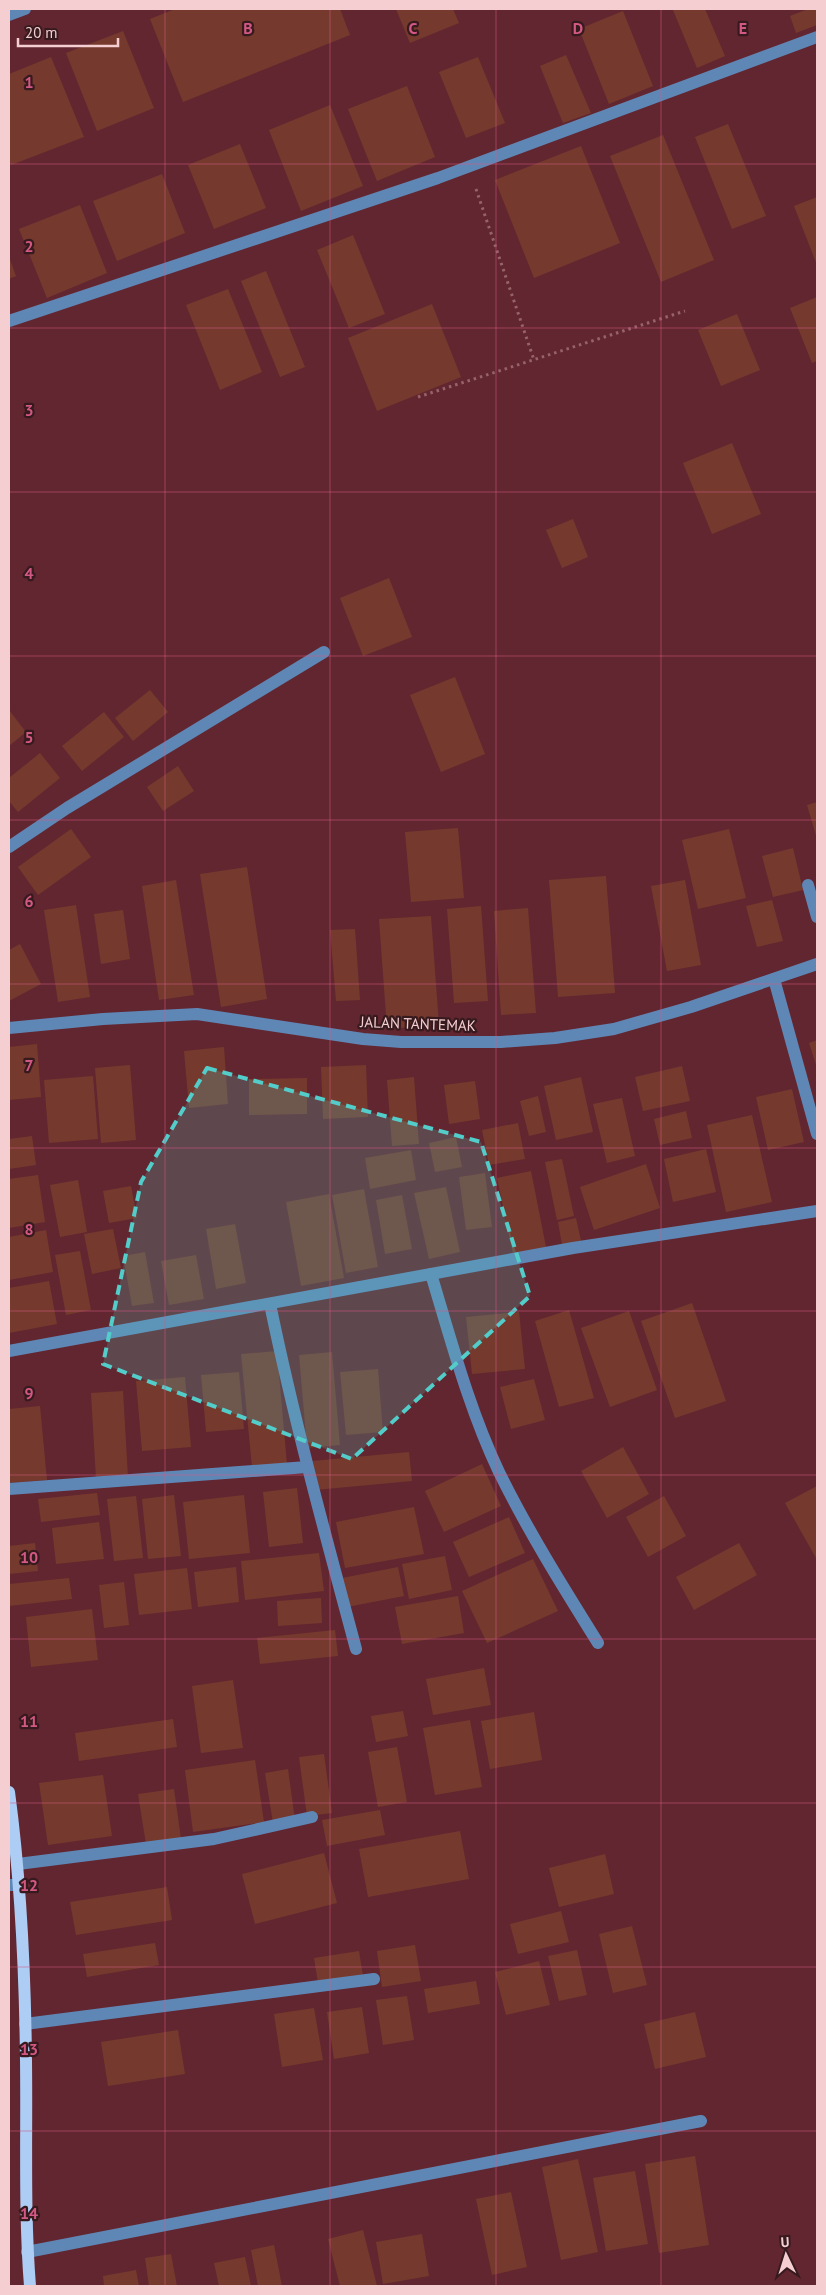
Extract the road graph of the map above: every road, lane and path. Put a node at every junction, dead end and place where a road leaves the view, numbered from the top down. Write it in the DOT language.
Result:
graph roads {
  1 [pos="25,9"];
  2 [pos="9,15"];
  3 [pos="817,37"];
  4 [pos="469,166"];
  5 [pos="685,311"];
  6 [pos="9,321"];
  7 [pos="534,360"];
  8 [pos="418,397"];
  9 [pos="324,652"];
  10 [pos="9,847"];
  11 [pos="808,886"];
  12 [pos="817,917"];
  13 [pos="817,964"];
  14 [pos="774,980"];
  15 [pos="9,1028"];
  16 [pos="817,1134"];
  17 [pos="817,1211"];
  18 [pos="431,1274"];
  19 [pos="270,1304"];
  20 [pos="9,1351"];
  21 [pos="306,1467"];
  22 [pos="9,1489"];
  23 [pos="598,1643"];
  24 [pos="356,1649"];
  25 [pos="9,1792"];
  26 [pos="312,1817"];
  27 [pos="18,1864"];
  28 [pos="14,1885"];
  29 [pos="374,1979"];
  30 [pos="25,2024"];
  31 [pos="702,2121"];
  32 [pos="27,2252"];
  33 [pos="30,2286"];
  1 -- 2 [label="street"];
  3 -- 4 [label="street"];
  4 -- 6 [label="street"];
  4 -- 7 [label="path"];
  5 -- 7 [label="path"];
  7 -- 8 [label="path"];
  9 -- 10 [label="street"];
  11 -- 12 [label="street"];
  13 -- 14 [label="street, JALAN TANTEMAK"];
  14 -- 15 [label="street, JALAN TANTEMAK"];
  14 -- 16 [label="street"];
  17 -- 18 [label="street"];
  18 -- 19 [label="street"];
  18 -- 23 [label="street"];
  19 -- 20 [label="street"];
  19 -- 21 [label="street"];
  21 -- 22 [label="street"];
  21 -- 24 [label="street"];
  25 -- 27 [label="main road"];
  26 -- 27 [label="street"];
  27 -- 28 [label="main road"];
  28 -- 30 [label="main road"];
  29 -- 30 [label="street"];
  30 -- 32 [label="main road"];
  31 -- 32 [label="street"];
  32 -- 33 [label="main road"];
}
